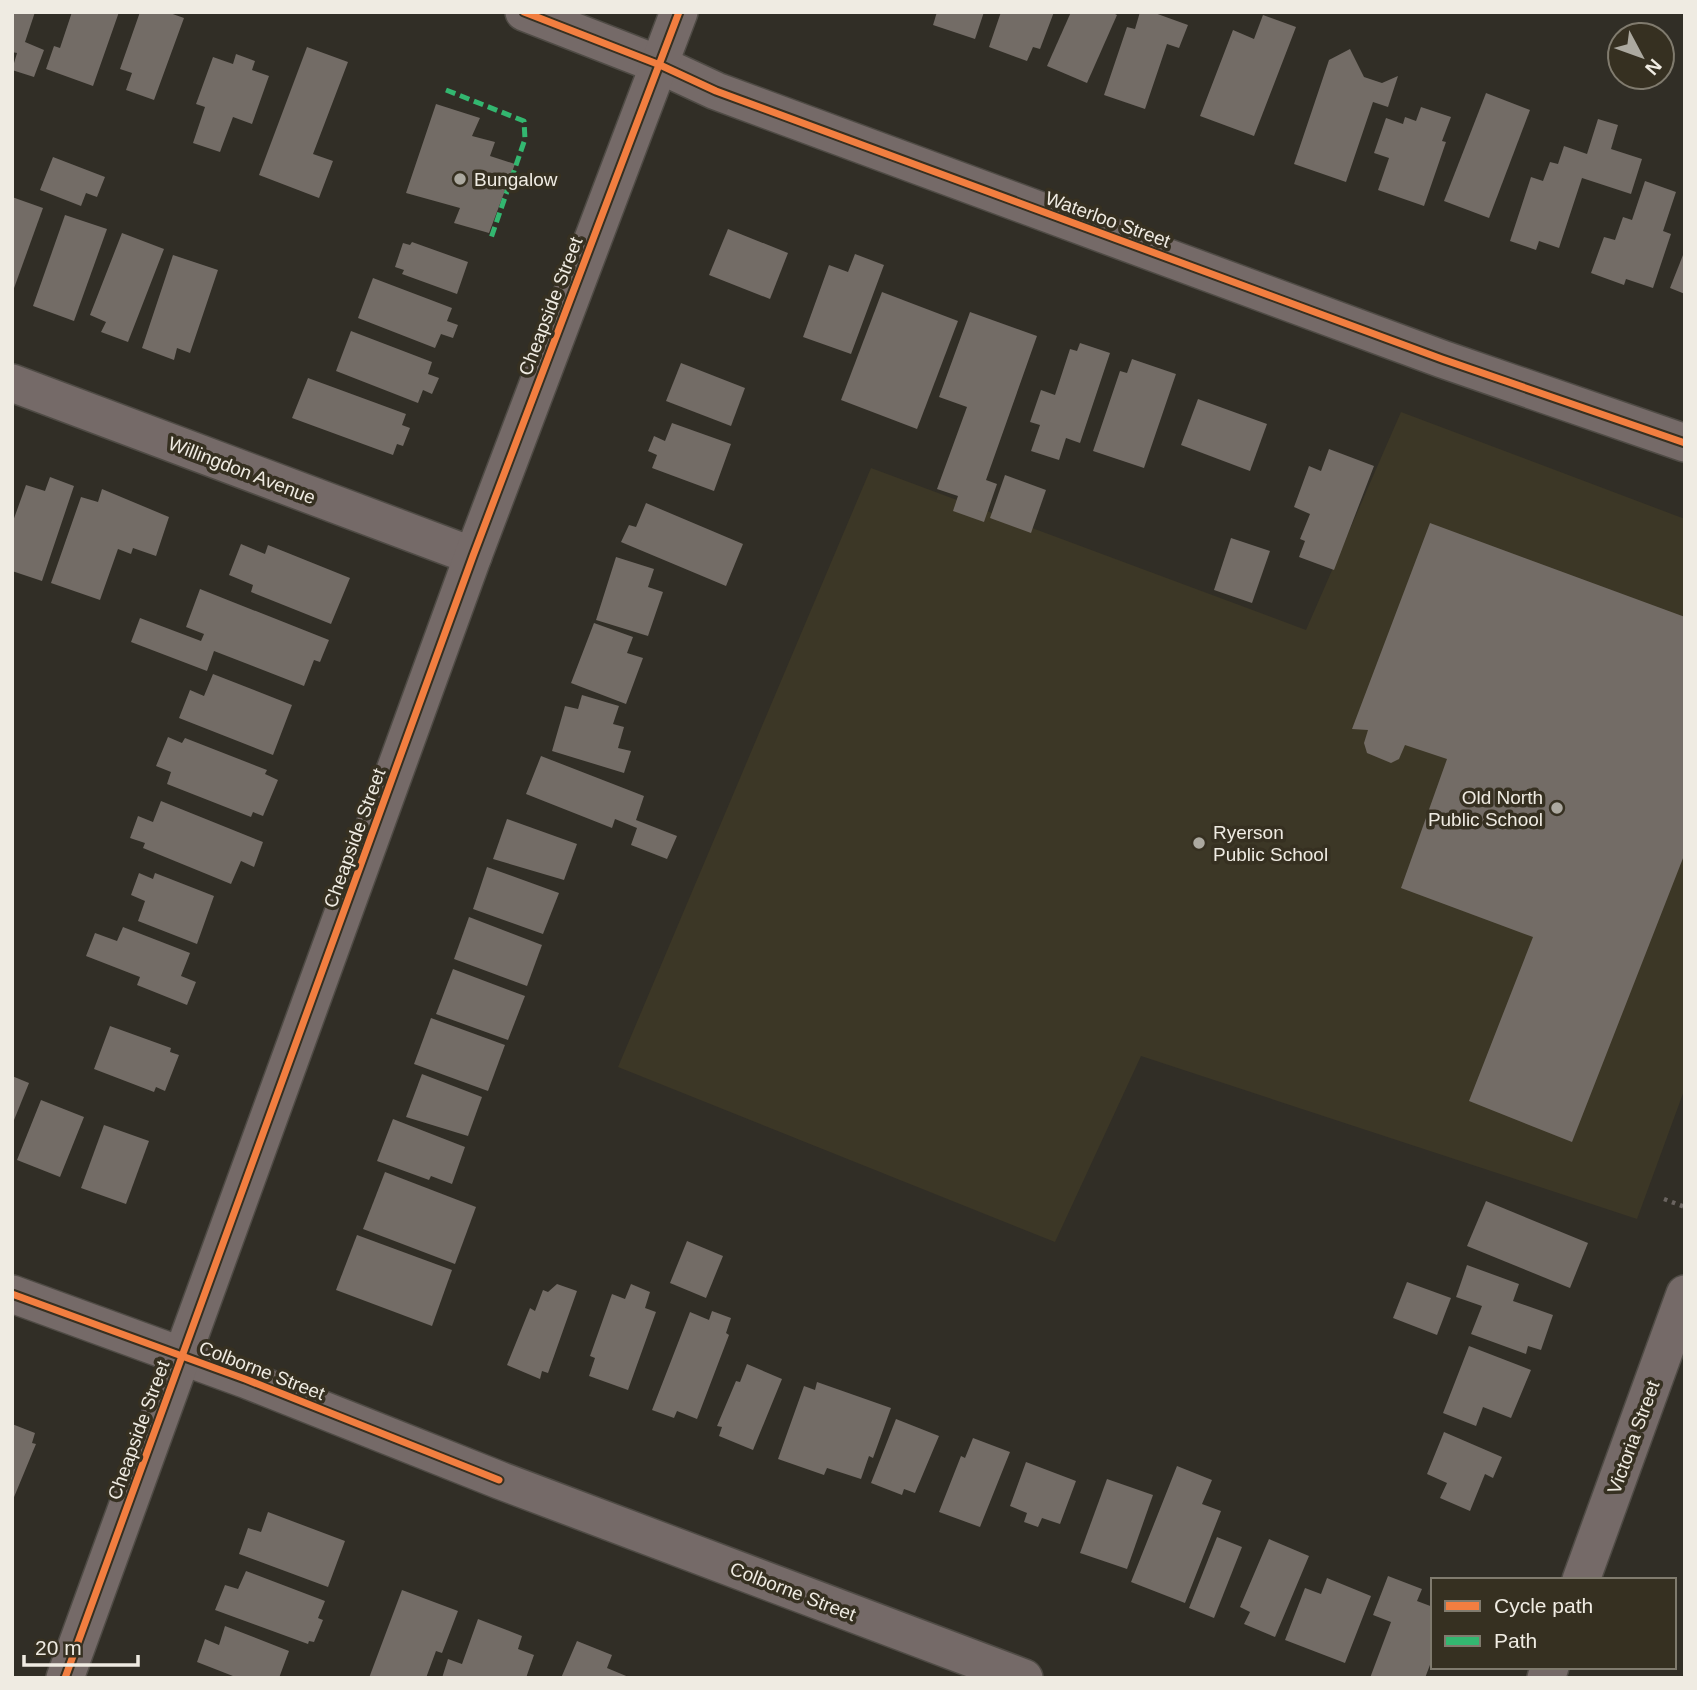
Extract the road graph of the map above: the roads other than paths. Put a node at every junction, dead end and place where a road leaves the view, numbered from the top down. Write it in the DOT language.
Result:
graph roads {
  1 [pos="524,12"];
  2 [pos="679,12"];
  3 [pos="660,65"];
  4 [pos="12,383"];
  5 [pos="1685,443"];
  6 [pos="472,556"];
  7 [pos="12,1294"];
  8 [pos="1685,1294"];
  9 [pos="182,1356"];
  10 [pos="1582,1578"];
  11 [pos="65,1678"];
  12 [pos="1024,1678"];
  1 -- 3 [label="street, Waterloo Street"];
  2 -- 3 [label="street, Cheapside Street"];
  3 -- 5 [label="street, Waterloo Street"];
  3 -- 6 [label="street, Cheapside Street"];
  4 -- 6 [label="street, Willingdon Avenue"];
  6 -- 9 [label="street, Cheapside Street"];
  7 -- 9 [label="street, Colborne Street"];
  8 -- 10 [label="street, Victoria Street"];
  9 -- 11 [label="street, Cheapside Street"];
  9 -- 12 [label="street, Colborne Street"];
}
